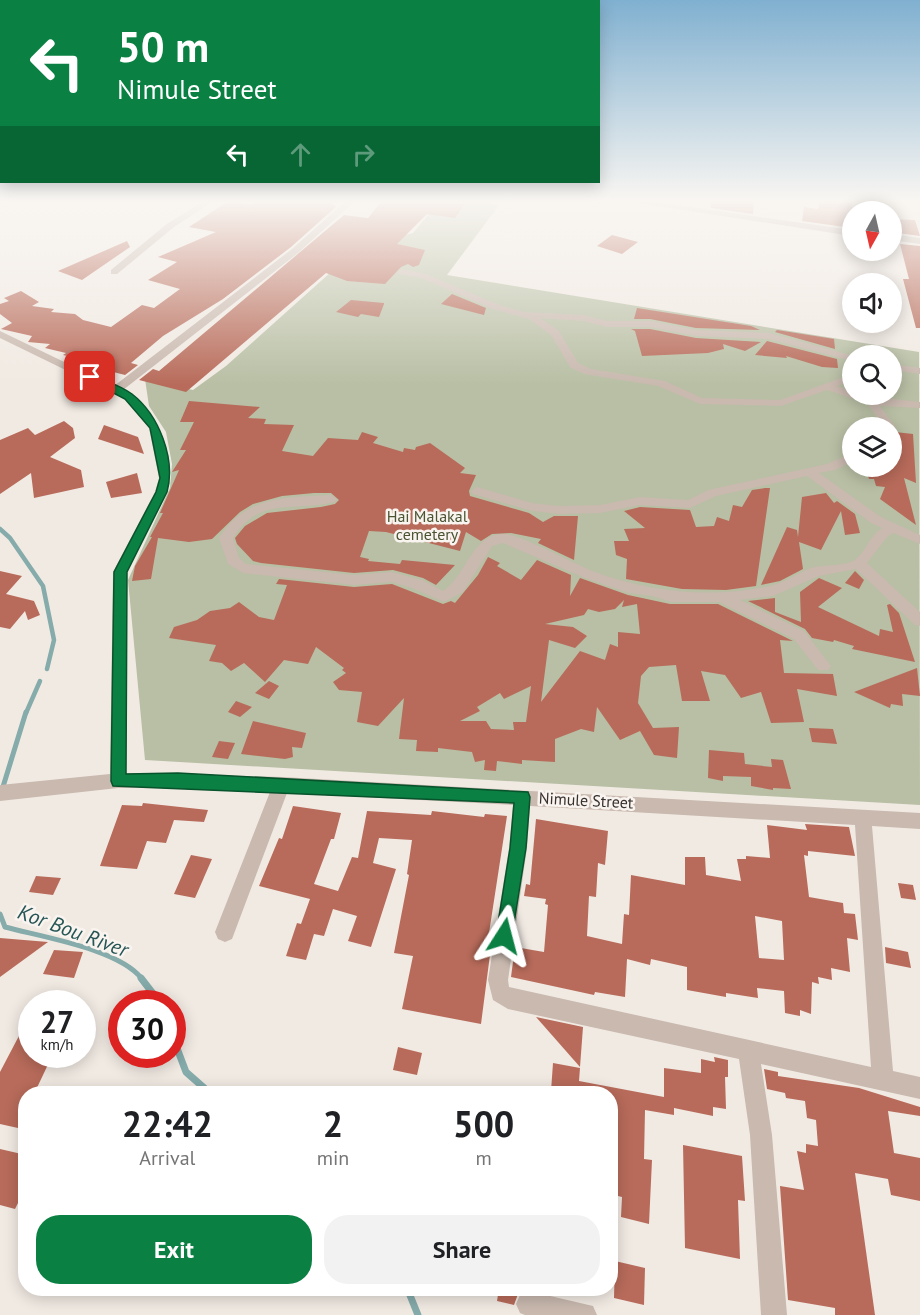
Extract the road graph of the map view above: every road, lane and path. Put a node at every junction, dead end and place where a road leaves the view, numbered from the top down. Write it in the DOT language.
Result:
graph roads {
  1 [pos="126,262"];
  2 [pos="281,262"];
  3 [pos="114,272"];
  4 [pos="402,272"];
  5 [pos="526,314"];
  6 [pos="0,334"];
  7 [pos="842,355"];
  8 [pos="902,369"];
  9 [pos="920,371"];
  10 [pos="842,380"];
  11 [pos="826,386"];
  12 [pos="116,390"];
  13 [pos="842,392"];
  14 [pos="902,404"];
  15 [pos="917,405"];
  16 [pos="842,463"];
  17 [pos="808,471"];
  18 [pos="477,490"];
  19 [pos="331,499"];
  20 [pos="891,528"];
  21 [pos="920,540"];
  22 [pos="859,564"];
  23 [pos="721,597"];
  24 [pos="920,621"];
  25 [pos="823,666"];
  26 [pos="118,781"];
  27 [pos="282,784"];
  28 [pos="0,793"];
  29 [pos="522,797"];
  30 [pos="863,818"];
  31 [pos="920,821"];
  32 [pos="225,932"];
  33 [pos="748,1051"];
  34 [pos="884,1080"];
  35 [pos="920,1088"];
  36 [pos="529,1304"];
  37 [pos="584,1315"];
  38 [pos="774,1315"];
  1 -- 3 [label="street"];
  2 -- 12 [label="street"];
  4 -- 5 [label="street"];
  5 -- 7 [label="street"];
  5 -- 11 [label="street"];
  6 -- 12 [label="street"];
  8 -- 9 [label="street"];
  10 -- 11 [label="street"];
  11 -- 13 [label="street"];
  12 -- 26 [label="street"];
  14 -- 15 [label="street"];
  16 -- 17 [label="street"];
  17 -- 18 [label="street"];
  17 -- 20 [label="street"];
  19 -- 23 [label="street"];
  20 -- 21 [label="street"];
  20 -- 22 [label="street"];
  22 -- 23 [label="street"];
  22 -- 24 [label="street"];
  23 -- 25 [label="street"];
  26 -- 27 [label="street, Nimule Street"];
  26 -- 28 [label="street, Nimule Street"];
  27 -- 29 [label="street, Nimule Street"];
  27 -- 32 [label="street"];
  29 -- 30 [label="street, Nimule Street"];
  29 -- 33 [label="street"];
  30 -- 31 [label="street, Nimule Street"];
  30 -- 34 [label="street"];
  33 -- 34 [label="street"];
  33 -- 38 [label="street"];
  34 -- 35 [label="street"];
  36 -- 37 [label="street"];
}
